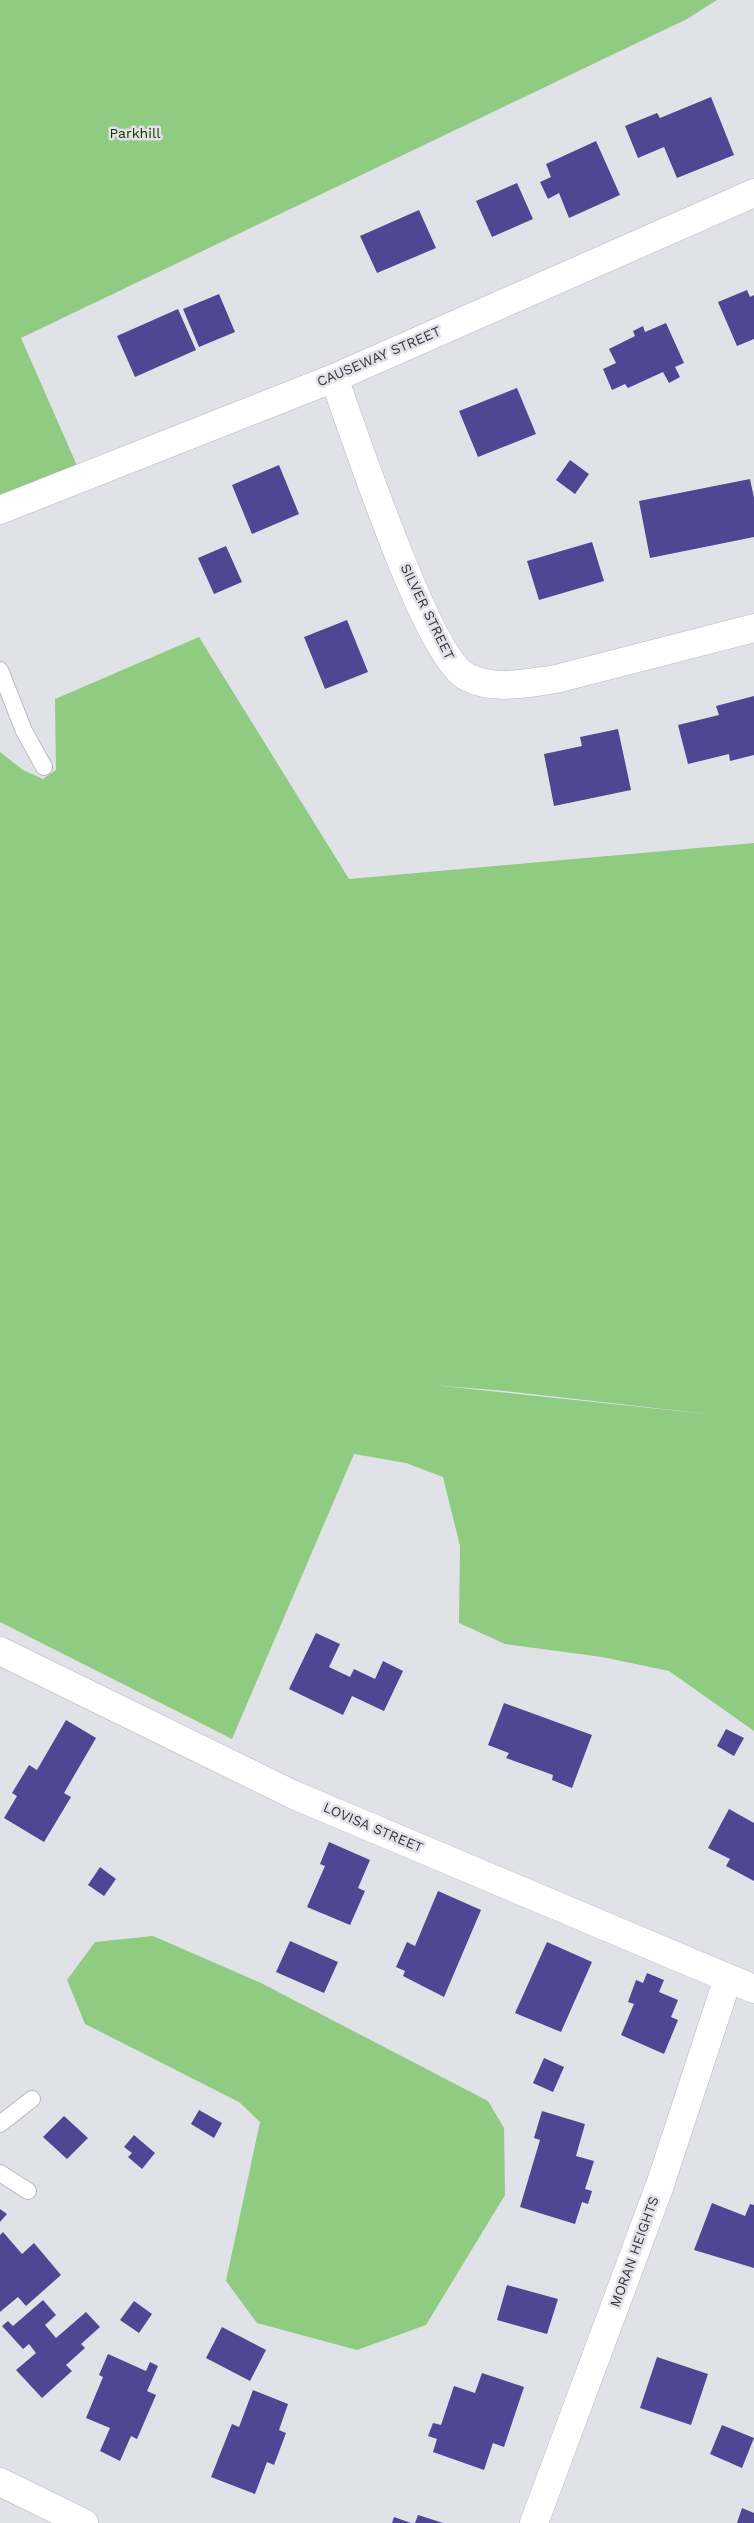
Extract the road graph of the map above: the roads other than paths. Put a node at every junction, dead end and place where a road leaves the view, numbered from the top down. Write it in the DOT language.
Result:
graph roads {
  1 [pos="754,193"];
  2 [pos="334,378"];
  3 [pos="0,510"];
  4 [pos="754,628"];
  5 [pos="0,670"];
  6 [pos="44,767"];
  7 [pos="0,1651"];
  8 [pos="728,1978"];
  9 [pos="754,1989"];
  10 [pos="32,2099"];
  11 [pos="0,2124"];
  12 [pos="0,2173"];
  13 [pos="28,2191"];
  14 [pos="0,2482"];
  15 [pos="84,2523"];
  16 [pos="534,2523"];
  1 -- 2 [label="street, CAUSEWAY STREET"];
  2 -- 3 [label="street, CAUSEWAY STREET"];
  2 -- 4 [label="street, SILVER STREET"];
  5 -- 6 [label="lane"];
  7 -- 8 [label="street, LOVISA STREET"];
  8 -- 9 [label="street, LOVISA STREET"];
  8 -- 16 [label="street, MORAN HEIGHTS"];
  10 -- 11 [label="lane"];
  12 -- 13 [label="lane"];
  14 -- 15 [label="street"];
}
